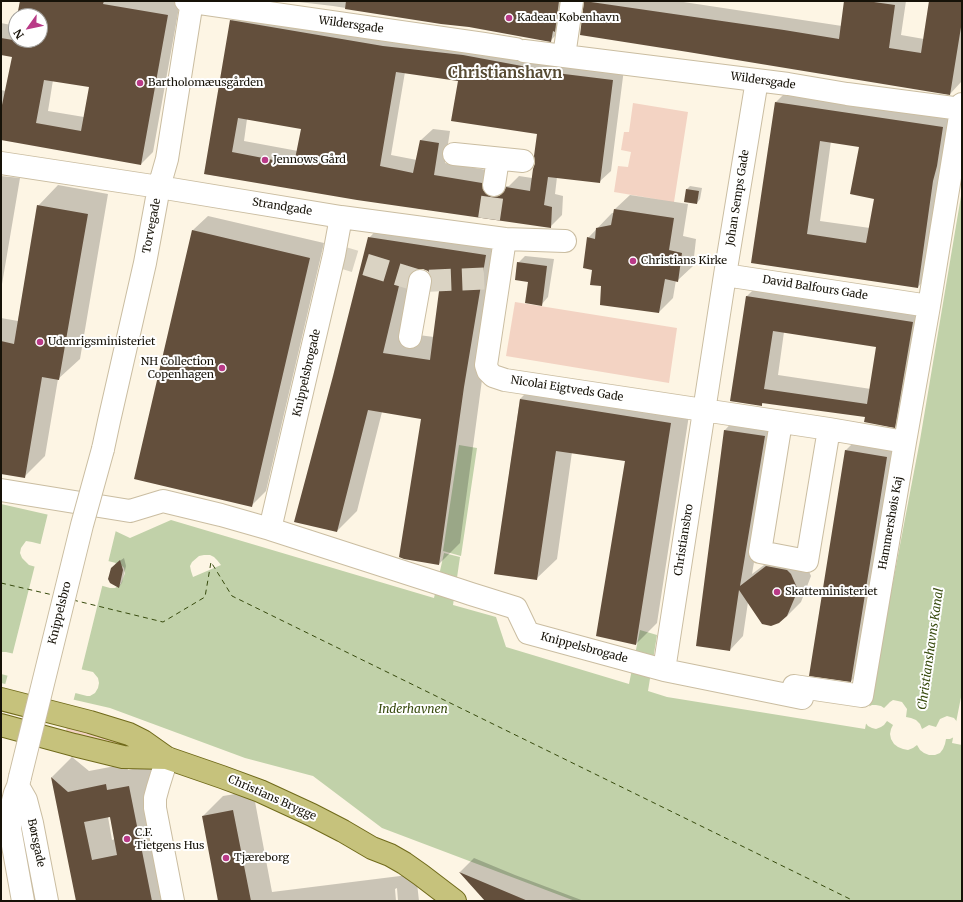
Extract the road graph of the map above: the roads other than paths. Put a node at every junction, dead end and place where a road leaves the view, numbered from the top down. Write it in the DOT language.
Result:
graph roads {
  1 [pos="190,1"];
  2 [pos="572,1"];
  3 [pos="564,56"];
  4 [pos="757,80"];
  5 [pos="962,106"];
  6 [pos="454,154"];
  7 [pos="498,159"];
  8 [pos="523,161"];
  9 [pos="1,163"];
  10 [pos="494,185"];
  11 [pos="159,187"];
  12 [pos="341,217"];
  13 [pos="494,231"];
  14 [pos="565,241"];
  15 [pos="725,275"];
  16 [pos="420,281"];
  17 [pos="929,306"];
  18 [pos="410,337"];
  19 [pos="704,410"];
  20 [pos="781,422"];
  21 [pos="828,429"];
  22 [pos="904,442"];
  23 [pos="103,449"];
  24 [pos="1,490"];
  25 [pos="270,529"];
  26 [pos="660,669"];
  27 [pos="798,692"];
  28 [pos="1,699"];
  29 [pos="1,725"];
  30 [pos="167,758"];
  31 [pos="19,782"];
  32 [pos="372,848"];
  33 [pos="24,901"];
  34 [pos="47,901"];
  35 [pos="173,901"];
  36 [pos="436,901"];
  37 [pos="455,901"];
  1 -- 3 [label="street, Wildersgade"];
  1 -- 11 [label="street, Torvegade"];
  2 -- 3 [label="street"];
  3 -- 4 [label="street, Wildersgade"];
  4 -- 5 [label="street, Wildersgade"];
  4 -- 15 [label="street, Johan Semps Gade"];
  5 -- 17 [label="street, Hammershøis Kaj"];
  6 -- 7 [label="street"];
  7 -- 8 [label="street"];
  7 -- 10 [label="street"];
  9 -- 11 [label="street, Strandgade"];
  11 -- 12 [label="street, Strandgade"];
  11 -- 23 [label="street, Torvegade"];
  12 -- 13 [label="street, Strandgade"];
  12 -- 25 [label="street, Knippelsbrogade"];
  13 -- 14 [label="street, Strandgade"];
  13 -- 19 [label="street, Nicolai Eigtveds Gade"];
  15 -- 17 [label="street, David Balfours Gade"];
  15 -- 19 [label="street, Johan Semps Gade"];
  16 -- 18 [label="street"];
  17 -- 22 [label="street, Hammershøis Kaj"];
  19 -- 20 [label="street, Nicolai Eigtveds Gade"];
  19 -- 26 [label="street, Christiansbro"];
  20 -- 21 [label="street, Nicolai Eigtveds Gade"];
  20 -- 21 [label="street"];
  21 -- 22 [label="street, Nicolai Eigtveds Gade"];
  22 -- 27 [label="street, Hammershøis Kaj"];
  23 -- 31 [label="street, Knippelsbro, bridge"];
  24 -- 25 [label="street, Knippelsbrogade"];
  25 -- 26 [label="street, Knippelsbrogade"];
  26 -- 27 [label="street, Knippelsbrogade"];
  28 -- 30 [label="main road, Christians Brygge"];
  29 -- 30 [label="main road, Christians Brygge"];
  30 -- 32 [label="main road, Christians Brygge"];
  30 -- 35 [label="street"];
  31 -- 33 [label="street, Børsgade"];
  31 -- 34 [label="street, Børsgade"];
  32 -- 36 [label="main road, Christians Brygge"];
  32 -- 37 [label="main road, Christians Brygge"];
}
